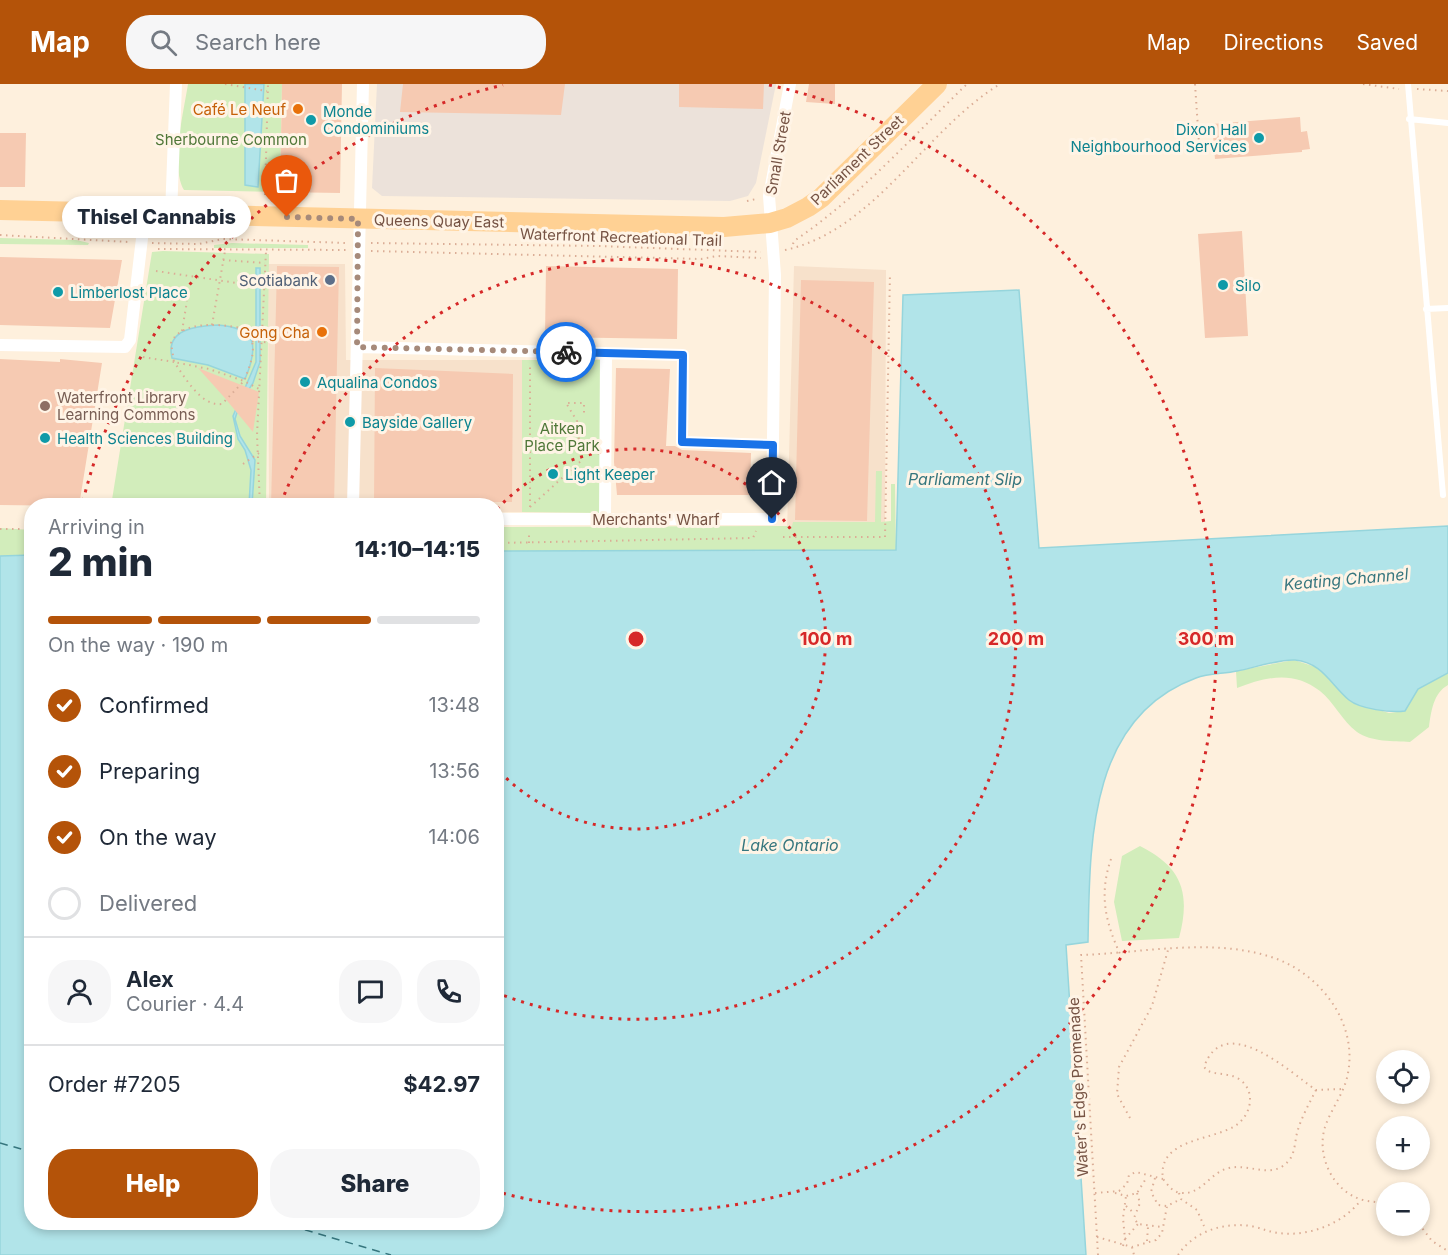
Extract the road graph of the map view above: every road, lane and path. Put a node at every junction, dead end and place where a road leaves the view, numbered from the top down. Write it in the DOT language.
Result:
graph roads {
  1 [pos="176,84"];
  2 [pos="226,84"];
  3 [pos="268,84"];
  4 [pos="363,84"];
  5 [pos="790,84"];
  6 [pos="937,84"];
  7 [pos="967,84"];
  8 [pos="1000,84"];
  9 [pos="1195,84"];
  10 [pos="1408,84"];
  11 [pos="268,91"];
  12 [pos="1409,119"];
  13 [pos="1448,123"];
  14 [pos="1206,142"];
  15 [pos="265,195"];
  16 [pos="0,210"];
  17 [pos="145,213"];
  18 [pos="171,214"];
  19 [pos="358,219"];
  20 [pos="770,223"];
  21 [pos="0,236"];
  22 [pos="132,242"];
  23 [pos="154,243"];
  24 [pos="794,244"];
  25 [pos="353,247"];
  26 [pos="158,249"];
  27 [pos="225,250"];
  28 [pos="786,250"];
  29 [pos="266,251"];
  30 [pos="370,251"];
  31 [pos="764,252"];
  32 [pos="764,258"];
  33 [pos="224,260"];
  34 [pos="265,263"];
  35 [pos="156,271"];
  36 [pos="890,273"];
  37 [pos="220,281"];
  38 [pos="264,287"];
  39 [pos="188,302"];
  40 [pos="1448,308"];
  41 [pos="1426,309"];
  42 [pos="212,325"];
  43 [pos="182,331"];
  44 [pos="252,341"];
  45 [pos="262,342"];
  46 [pos="275,343"];
  47 [pos="0,345"];
  48 [pos="357,347"];
  49 [pos="530,351"];
  50 [pos="606,353"];
  51 [pos="143,357"];
  52 [pos="174,362"];
  53 [pos="245,382"];
  54 [pos="261,390"];
  55 [pos="584,414"];
  56 [pos="773,445"];
  57 [pos="257,453"];
  58 [pos="243,464"];
  59 [pos="1443,495"];
  60 [pos="260,498"];
  61 [pos="353,498"];
  62 [pos="530,507"];
  63 [pos="530,511"];
  64 [pos="504,519"];
  65 [pos="605,519"];
  66 [pos="761,519"];
  67 [pos="529,526"];
  68 [pos="0,530"];
  69 [pos="24,530"];
  70 [pos="783,537"];
  71 [pos="504,543"];
  72 [pos="529,543"];
  73 [pos="1111,860"];
  74 [pos="1168,950"];
  75 [pos="1120,954"];
  76 [pos="1343,1089"];
  77 [pos="1316,1090"];
  78 [pos="1130,1118"];
  79 [pos="1147,1177"];
  80 [pos="1155,1178"];
  81 [pos="1163,1179"];
  82 [pos="1094,1193"];
  83 [pos="1115,1193"];
  84 [pos="1137,1193"];
  85 [pos="1179,1193"];
  86 [pos="1126,1196"];
  87 [pos="1181,1199"];
  88 [pos="1361,1200"];
  89 [pos="1376,1202"];
  90 [pos="1126,1206"];
  91 [pos="1167,1206"];
  92 [pos="1135,1214"];
  93 [pos="1138,1224"];
  94 [pos="1204,1226"];
  95 [pos="1148,1227"];
  96 [pos="1163,1227"];
  97 [pos="1428,1236"];
  98 [pos="1097,1237"];
  99 [pos="1125,1239"];
  100 [pos="1147,1242"];
  101 [pos="1124,1246"];
  102 [pos="1132,1247"];
  103 [pos="1448,1251"];
  104 [pos="1098,1255"];
  105 [pos="1134,1255"];
  106 [pos="1178,1255"];
  1 -- 18 [label="street"];
  2 -- 11 [label="path"];
  3 -- 11 [label="path"];
  4 -- 19 [label="street"];
  5 -- 20 [label="street, Small Street"];
  6 -- 20 [label="main road, Parliament Street"];
  7 -- 24 [label="path"];
  8 -- 28 [label="path"];
  9 -- 14 [label="path"];
  10 -- 12 [label="lane"];
  11 -- 15 [label="path"];
  12 -- 13 [label="lane"];
  12 -- 41 [label="lane"];
  16 -- 17 [label="main road, Queens Quay East"];
  17 -- 18 [label="main road, Queens Quay East"];
  17 -- 47 [label="street"];
  18 -- 19 [label="main road, Queens Quay East"];
  19 -- 20 [label="main road, Queens Quay East"];
  19 -- 25 [label="street"];
  20 -- 56 [label="street"];
  21 -- 22 [label="path"];
  23 -- 25 [label="path, Waterfront Recreational Trail"];
  25 -- 29 [label="path"];
  25 -- 31 [label="path, Waterfront Recreational Trail"];
  25 -- 48 [label="street"];
  26 -- 27 [label="path"];
  27 -- 29 [label="path"];
  27 -- 33 [label="path"];
  29 -- 34 [label="path"];
  30 -- 32 [label="path"];
  33 -- 34 [label="path"];
  33 -- 37 [label="path"];
  34 -- 38 [label="path"];
  35 -- 37 [label="path"];
  36 -- 70 [label="path"];
  37 -- 38 [label="path"];
  37 -- 42 [label="path"];
  38 -- 45 [label="path"];
  39 -- 43 [label="path"];
  40 -- 41 [label="lane"];
  41 -- 59 [label="lane"];
  42 -- 43 [label="path"];
  42 -- 44 [label="path"];
  43 -- 52 [label="path"];
  44 -- 45 [label="path"];
  44 -- 53 [label="path"];
  45 -- 46 [label="path"];
  45 -- 54 [label="path"];
  48 -- 49 [label="street"];
  48 -- 61 [label="street"];
  49 -- 50 [label="street"];
  49 -- 62 [label="path"];
  50 -- 56 [label="street"];
  50 -- 65 [label="street"];
  51 -- 52 [label="path"];
  52 -- 53 [label="path"];
  52 -- 53 [label="path"];
  53 -- 54 [label="path"];
  54 -- 57 [label="path"];
  55 -- 62 [label="path"];
  56 -- 66 [label="street"];
  57 -- 58 [label="path"];
  57 -- 60 [label="path"];
  62 -- 63 [label="path"];
  64 -- 65 [label="street, Merchants' Wharf"];
  65 -- 66 [label="street, Merchants' Wharf"];
  66 -- 72 [label="path"];
  67 -- 72 [label="path"];
  68 -- 69 [label="path"];
  71 -- 72 [label="path"];
  73 -- 75 [label="path"];
  74 -- 75 [label="path"];
  74 -- 76 [label="path"];
  74 -- 78 [label="path"];
  75 -- 82 [label="path, Water's Edge Promenade"];
  76 -- 77 [label="path"];
  76 -- 88 [label="path"];
  77 -- 81 [label="path"];
  77 -- 85 [label="path"];
  79 -- 80 [label="path"];
  79 -- 83 [label="path"];
  79 -- 84 [label="path"];
  80 -- 81 [label="path"];
  80 -- 91 [label="path"];
  81 -- 85 [label="path"];
  82 -- 83 [label="path"];
  82 -- 98 [label="path, Water's Edge Promenade"];
  83 -- 86 [label="path"];
  84 -- 86 [label="path"];
  84 -- 92 [label="path"];
  85 -- 87 [label="path"];
  86 -- 90 [label="path"];
  87 -- 91 [label="path"];
  87 -- 94 [label="path"];
  88 -- 89 [label="path"];
  88 -- 106 [label="path"];
  90 -- 92 [label="path"];
  90 -- 99 [label="path"];
  91 -- 96 [label="path"];
  92 -- 93 [label="path"];
  93 -- 95 [label="path"];
  93 -- 99 [label="path"];
  95 -- 96 [label="path"];
  95 -- 100 [label="path"];
  96 -- 100 [label="path"];
  97 -- 103 [label="path"];
  98 -- 101 [label="path"];
  98 -- 104 [label="path, Water's Edge Promenade"];
  99 -- 101 [label="path"];
  100 -- 102 [label="path"];
  101 -- 102 [label="path"];
  102 -- 105 [label="path"];
}
